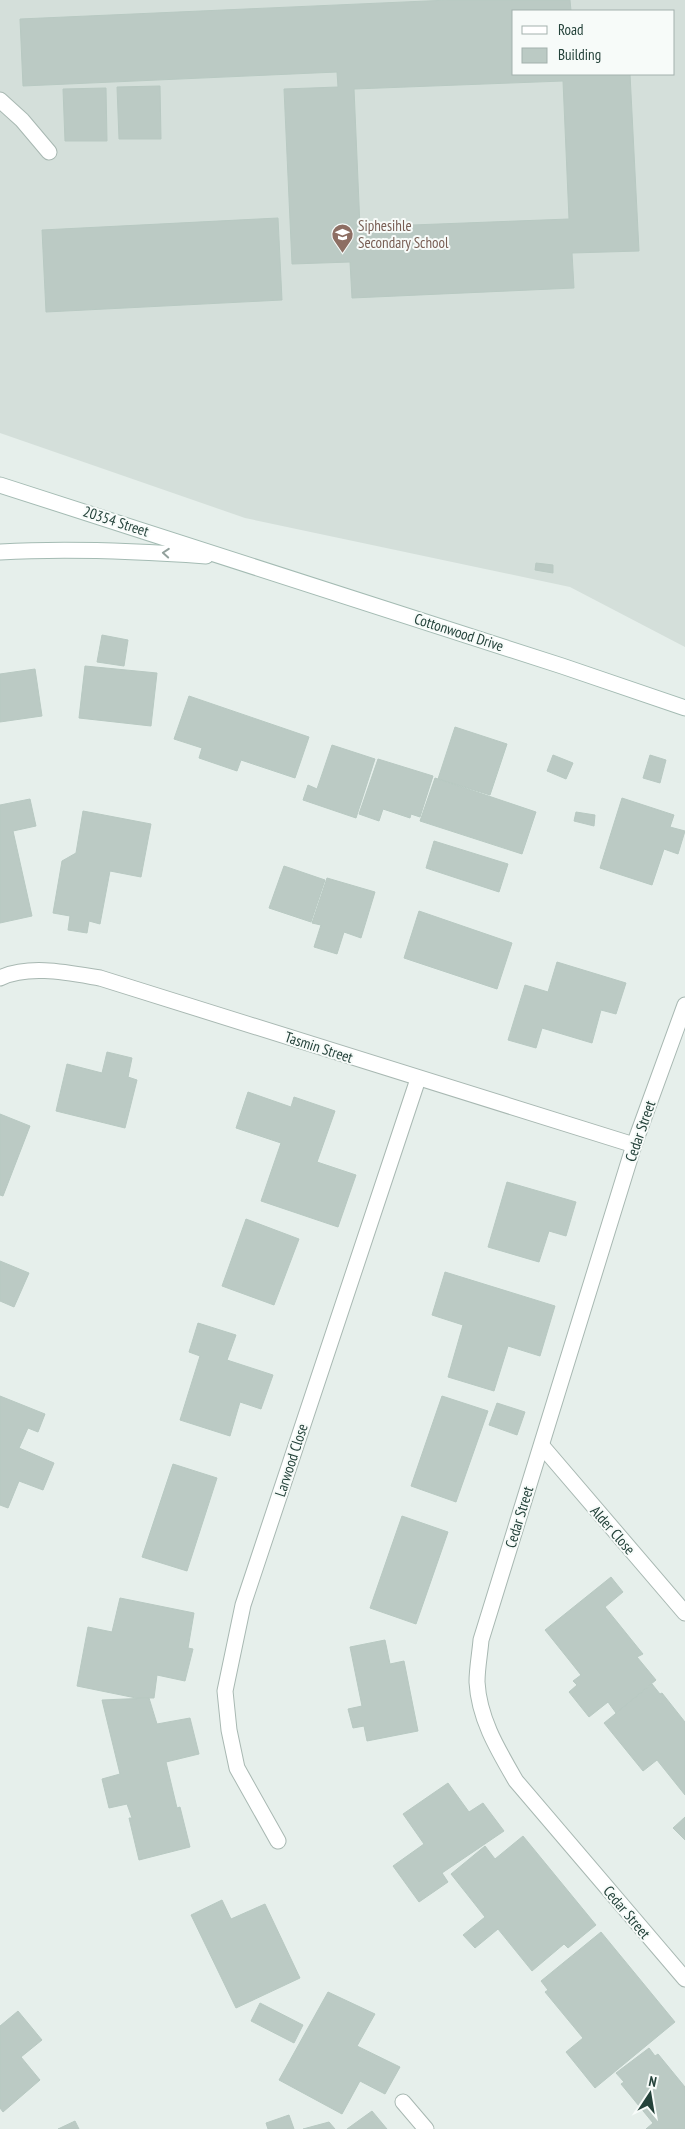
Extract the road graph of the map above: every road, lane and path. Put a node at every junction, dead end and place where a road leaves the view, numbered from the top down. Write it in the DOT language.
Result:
graph roads {
  1 [pos="0,100"];
  2 [pos="49,152"];
  3 [pos="0,485"];
  4 [pos="0,552"];
  5 [pos="232,558"];
  6 [pos="685,708"];
  7 [pos="0,978"];
  8 [pos="685,1005"];
  9 [pos="418,1079"];
  10 [pos="634,1146"];
  11 [pos="542,1446"];
  12 [pos="685,1614"];
  13 [pos="278,1841"];
  14 [pos="685,1979"];
  15 [pos="403,2102"];
  16 [pos="426,2129"];
  1 -- 2 [label="street"];
  3 -- 5 [label="street, 20354 Street"];
  5 -- 4 [label="street, one-way"];
  5 -- 6 [label="street, Cottonwood Drive"];
  7 -- 9 [label="street, Tasmin Street"];
  8 -- 10 [label="street, Cedar Street"];
  9 -- 10 [label="street, Tasmin Street"];
  9 -- 13 [label="street, Larwood Close"];
  10 -- 11 [label="street, Cedar Street"];
  11 -- 12 [label="street, Alder Close"];
  11 -- 14 [label="street, Cedar Street"];
  15 -- 16 [label="street"];
}
